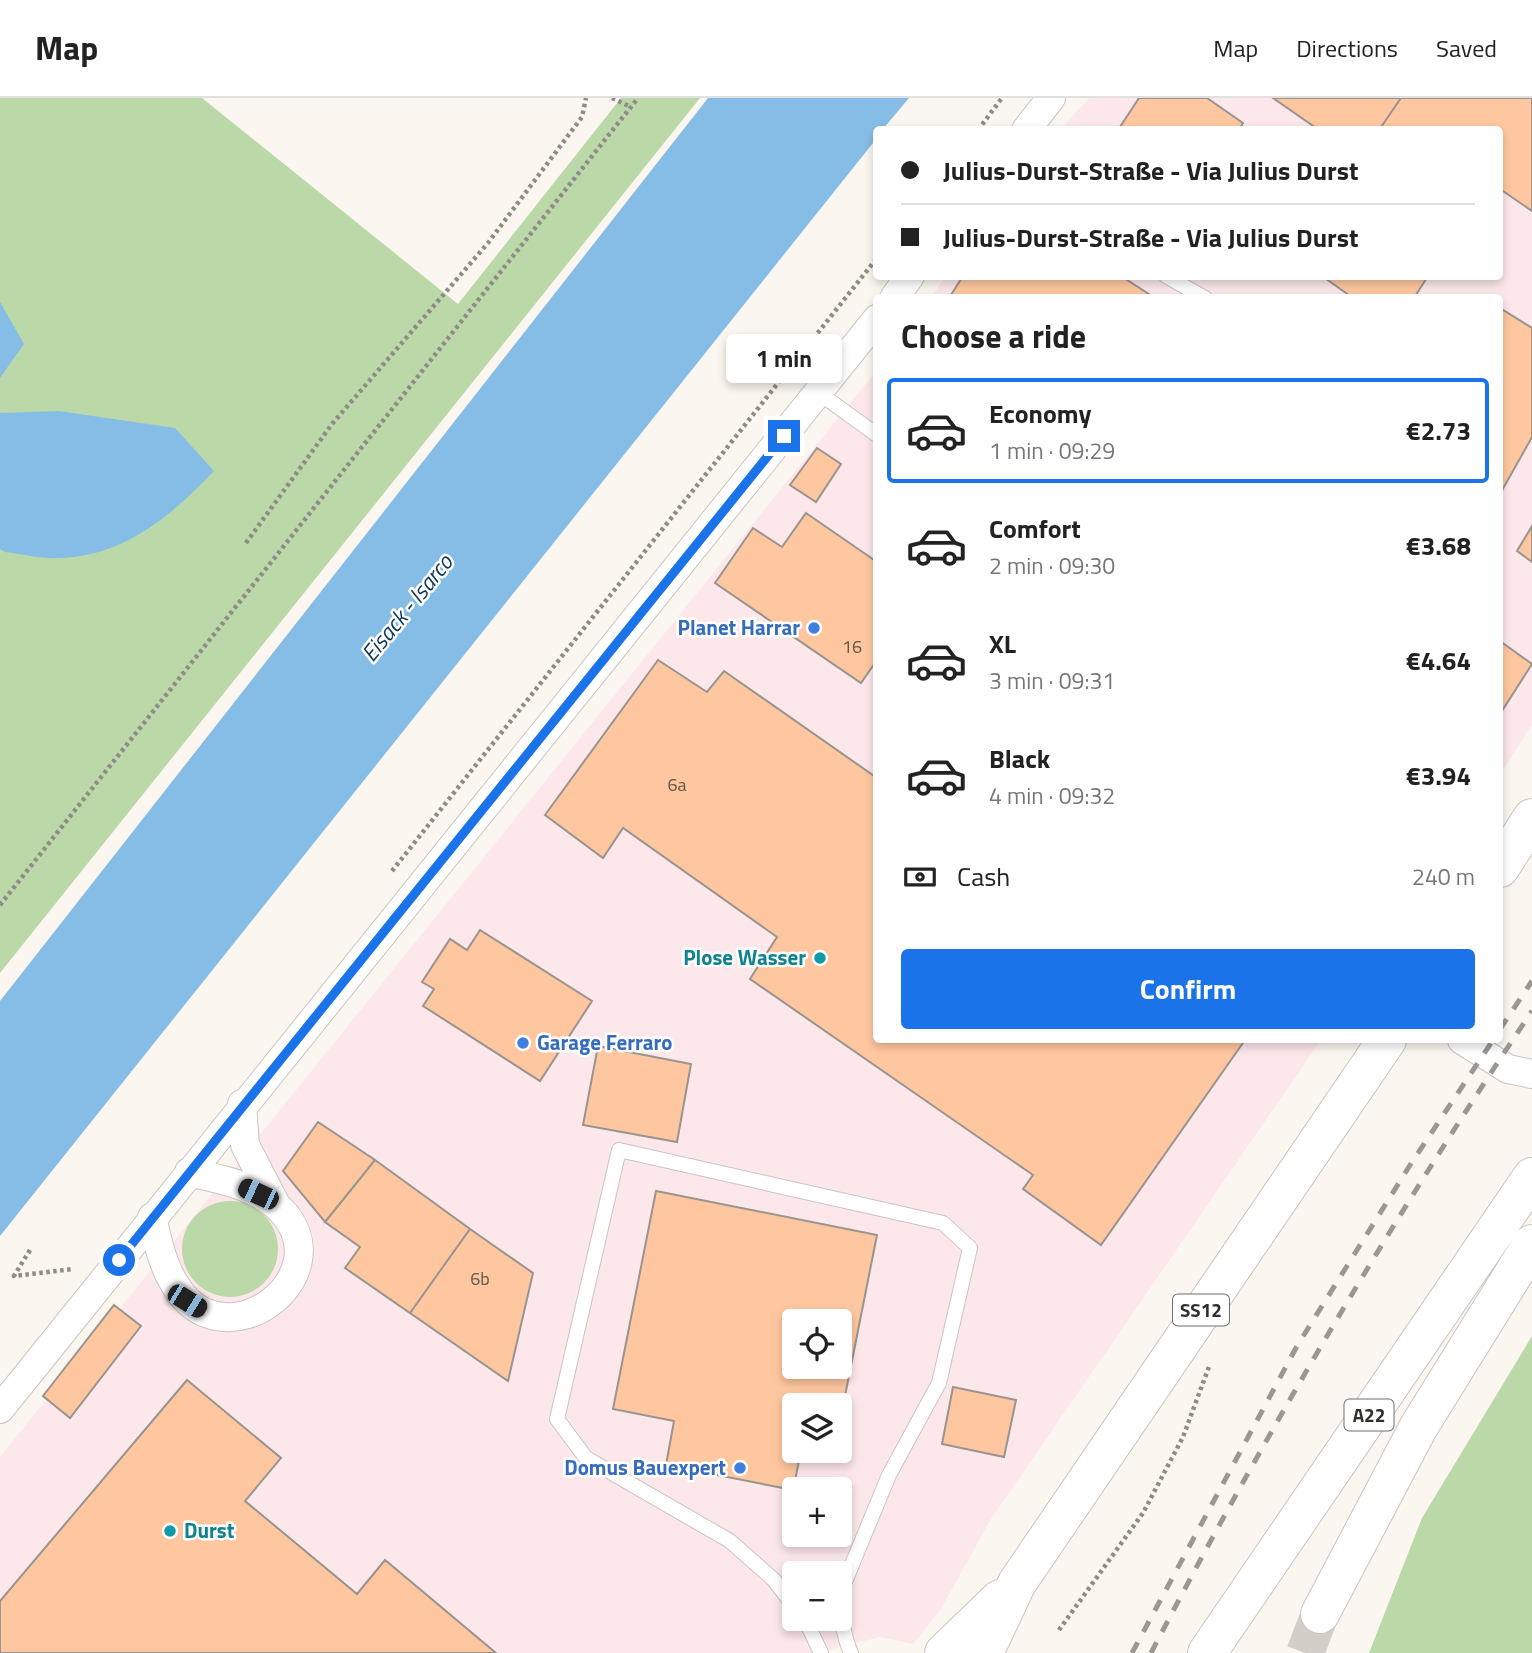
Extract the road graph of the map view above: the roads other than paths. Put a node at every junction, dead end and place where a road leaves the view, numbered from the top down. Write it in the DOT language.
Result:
graph roads {
  1 [pos="1051,98"];
  2 [pos="1029,126"];
  3 [pos="1173,280"];
  4 [pos="1198,294"];
  5 [pos="873,324"];
  6 [pos="819,393"];
  7 [pos="873,432"];
  8 [pos="1532,818"];
  9 [pos="1503,863"];
  10 [pos="1385,1043"];
  11 [pos="1467,1043"];
  12 [pos="1532,1074"];
  13 [pos="242,1104"];
  14 [pos="189,1171"];
  15 [pos="1532,1177"];
  16 [pos="276,1205"];
  17 [pos="152,1217"];
  18 [pos="1532,1244"];
  19 [pos="0,1409"];
  20 [pos="852,1565"];
  21 [pos="1017,1583"];
  22 [pos="782,1590"];
  23 [pos="1320,1614"];
  24 [pos="811,1631"];
  25 [pos="843,1631"];
  26 [pos="821,1653"];
  27 [pos="851,1653"];
  28 [pos="944,1653"];
  29 [pos="984,1653"];
  30 [pos="1207,1653"];
  1 -- 2 [label="street"];
  3 -- 4 [label="lane"];
  5 -- 6 [label="street"];
  6 -- 7 [label="lane"];
  6 -- 13 [label="street"];
  8 -- 9 [label="main road"];
  10 -- 21 [label="main road, SS12"];
  11 -- 12 [label="street"];
  13 -- 14 [label="street"];
  13 -- 16 [label="street"];
  14 -- 16 [label="street"];
  14 -- 17 [label="street"];
  15 -- 30 [label="main road, A22"];
  16 -- 17 [label="street"];
  17 -- 19 [label="street"];
  18 -- 23 [label="main road, A22"];
  20 -- 22 [label="lane"];
  21 -- 28 [label="main road, SS12"];
  21 -- 29 [label="main road, SS12"];
  24 -- 26 [label="lane"];
  25 -- 27 [label="lane"];
}
